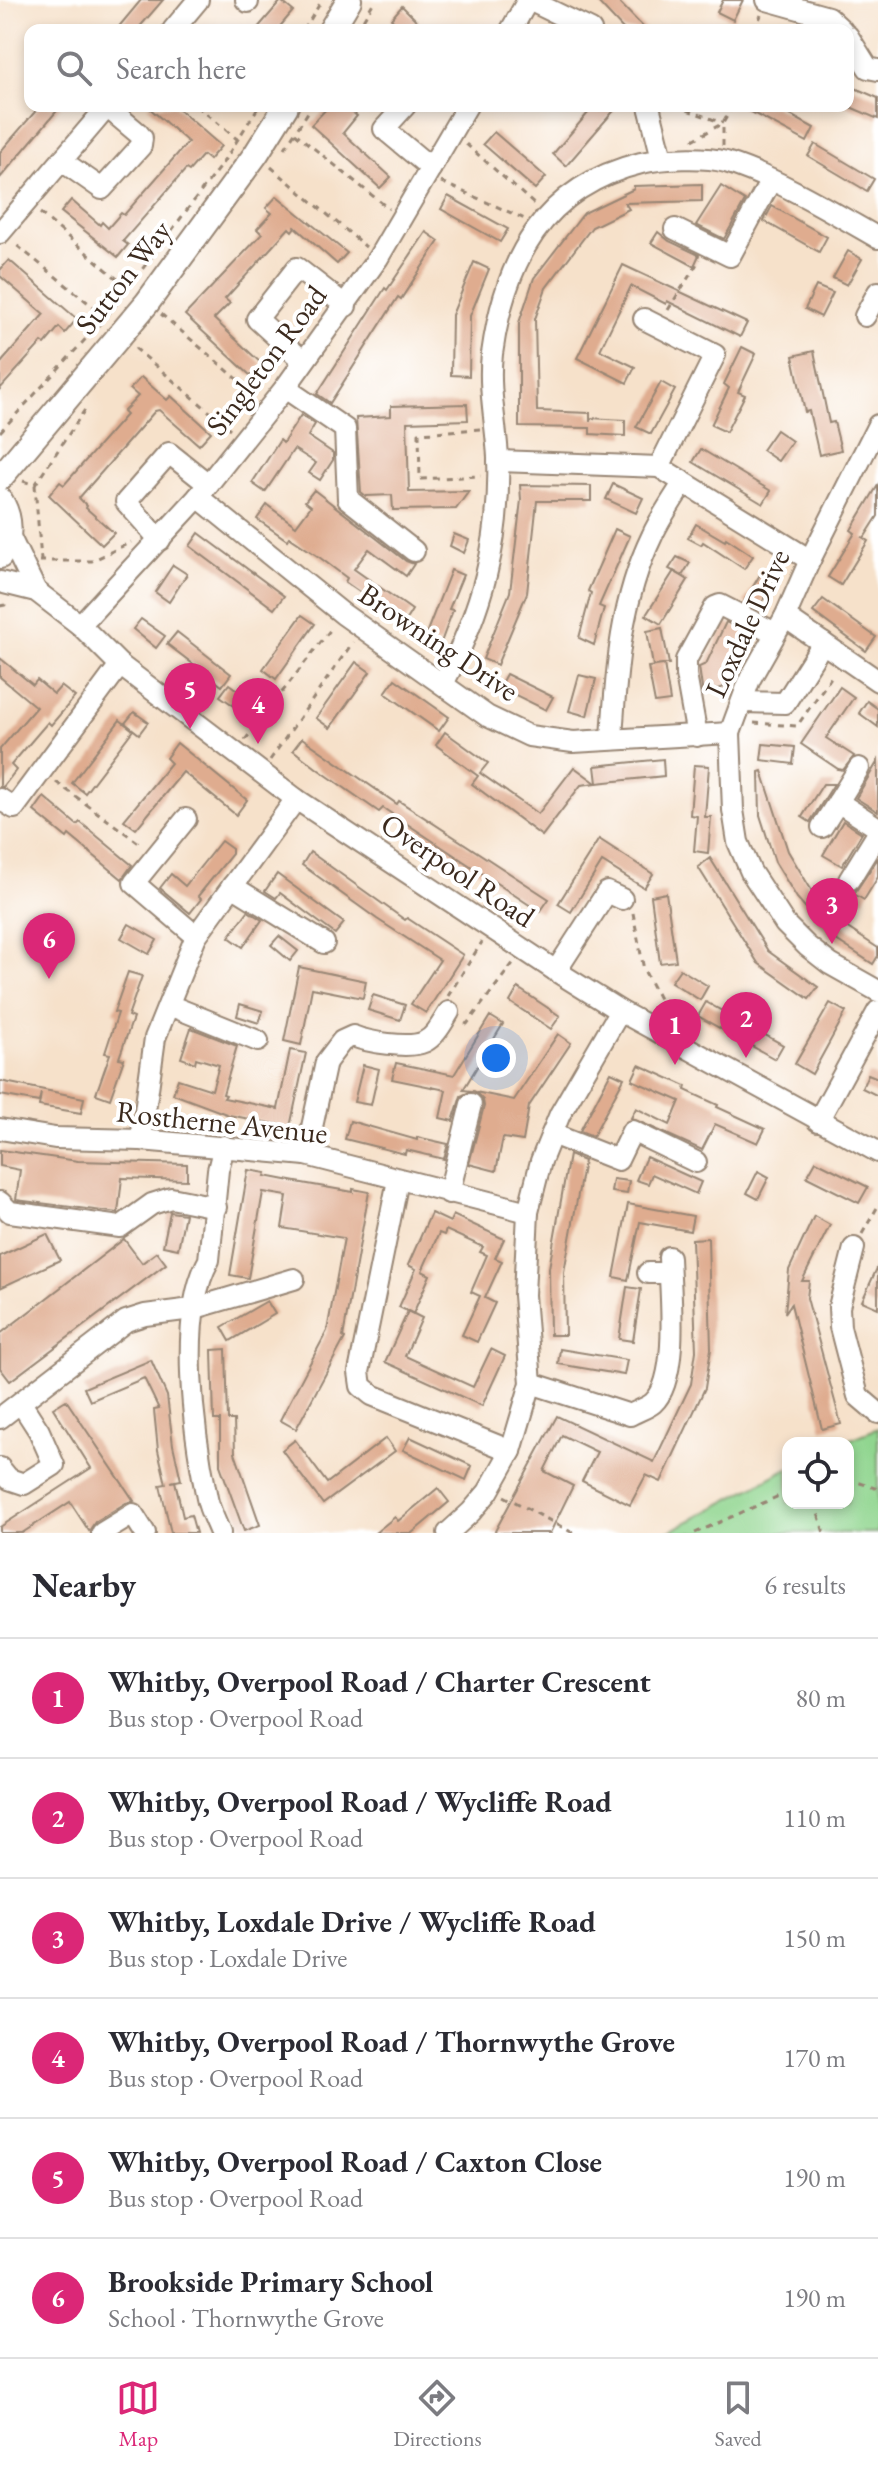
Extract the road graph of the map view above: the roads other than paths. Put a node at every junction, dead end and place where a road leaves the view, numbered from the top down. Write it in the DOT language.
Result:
graph roads {
  1 [pos="198,0"];
  2 [pos="349,0"];
  3 [pos="529,0"];
  4 [pos="767,0"];
  5 [pos="178,24"];
  6 [pos="335,24"];
  7 [pos="515,24"];
  8 [pos="579,24"];
  9 [pos="836,24"];
  10 [pos="854,46"];
  11 [pos="878,70"];
  12 [pos="104,112"];
  13 [pos="114,112"];
  14 [pos="282,112"];
  15 [pos="400,112"];
  16 [pos="460,112"];
  17 [pos="650,112"];
  18 [pos="662,158"];
  19 [pos="62,161"];
  20 [pos="428,172"];
  21 [pos="770,182"];
  22 [pos="675,229"];
  23 [pos="0,232"];
  24 [pos="878,238"];
  25 [pos="878,292"];
  26 [pos="346,306"];
  27 [pos="865,316"];
  28 [pos="651,323"];
  29 [pos="303,361"];
  30 [pos="285,388"];
  31 [pos="878,425"];
  32 [pos="659,467"];
  33 [pos="498,468"];
  34 [pos="683,483"];
  35 [pos="0,484"];
  36 [pos="203,491"];
  37 [pos="156,535"];
  38 [pos="4,546"];
  39 [pos="414,551"];
  40 [pos="810,560"];
  41 [pos="0,582"];
  42 [pos="36,591"];
  43 [pos="80,625"];
  44 [pos="780,625"];
  45 [pos="823,643"];
  46 [pos="120,665"];
  47 [pos="878,681"];
  48 [pos="443,684"];
  49 [pos="742,702"];
  50 [pos="730,733"];
  51 [pos="697,736"];
  52 [pos="612,739"];
  53 [pos="859,768"];
  54 [pos="0,799"];
  55 [pos="296,799"];
  56 [pos="838,802"];
  57 [pos="186,819"];
  58 [pos="822,827"];
  59 [pos="878,831"];
  60 [pos="849,880"];
  61 [pos="232,886"];
  62 [pos="622,899"];
  63 [pos="196,936"];
  64 [pos="324,943"];
  65 [pos="556,971"];
  66 [pos="878,991"];
  67 [pos="169,1005"];
  68 [pos="620,1011"];
  69 [pos="878,1011"];
  70 [pos="449,1012"];
  71 [pos="258,1041"];
  72 [pos="471,1104"];
  73 [pos="818,1121"];
  74 [pos="0,1129"];
  75 [pos="552,1134"];
  76 [pos="141,1140"];
  77 [pos="224,1146"];
  78 [pos="878,1152"];
  79 [pos="306,1155"];
  80 [pos="696,1162"];
  81 [pos="398,1180"];
  82 [pos="449,1193"];
  83 [pos="0,1202"];
  84 [pos="216,1207"];
  85 [pos="528,1212"];
  86 [pos="847,1253"];
  87 [pos="648,1273"];
  88 [pos="294,1279"];
  89 [pos="192,1309"];
  90 [pos="531,1383"];
  91 [pos="21,1403"];
  92 [pos="878,1413"];
  93 [pos="0,1418"];
  94 [pos="511,1451"];
  95 [pos="0,1468"];
  96 [pos="102,1533"];
  97 [pos="145,1533"];
  98 [pos="220,1533"];
  99 [pos="448,1533"];
  1 -- 5 [label="street"];
  2 -- 6 [label="main road"];
  3 -- 7 [label="street"];
  3 -- 8 [label="street"];
  4 -- 9 [label="street"];
  10 -- 11 [label="street"];
  12 -- 19 [label="street"];
  13 -- 19 [label="street"];
  14 -- 35 [label="main road, Sutton Way"];
  15 -- 20 [label="street"];
  16 -- 20 [label="street, Singleton Road"];
  17 -- 18 [label="street"];
  18 -- 21 [label="street"];
  18 -- 33 [label="street"];
  19 -- 23 [label="street"];
  20 -- 26 [label="street, Singleton Road"];
  21 -- 22 [label="street"];
  21 -- 24 [label="street"];
  25 -- 27 [label="street"];
  26 -- 29 [label="street, Singleton Road"];
  26 -- 29 [label="street"];
  28 -- 32 [label="street"];
  29 -- 30 [label="street, Singleton Road"];
  30 -- 36 [label="street, Singleton Road"];
  30 -- 39 [label="street"];
  31 -- 40 [label="street, Loxdale Drive"];
  32 -- 33 [label="street"];
  32 -- 34 [label="street"];
  33 -- 48 [label="street"];
  34 -- 40 [label="street"];
  34 -- 52 [label="street"];
  35 -- 38 [label="main road"];
  36 -- 37 [label="street, Singleton Road"];
  36 -- 37 [label="street, Browning Drive"];
  36 -- 48 [label="street, Browning Drive"];
  37 -- 43 [label="street, Singleton Road"];
  38 -- 42 [label="street, Overpool Road"];
  40 -- 44 [label="street, Loxdale Drive"];
  41 -- 42 [label="street, Overpool Road"];
  42 -- 43 [label="street, Overpool Road"];
  43 -- 46 [label="street, Overpool Road"];
  44 -- 45 [label="street"];
  44 -- 49 [label="street, Loxdale Drive"];
  44 -- 51 [label="street"];
  45 -- 47 [label="street"];
  45 -- 49 [label="street"];
  46 -- 54 [label="street"];
  46 -- 55 [label="street, Overpool Road"];
  48 -- 52 [label="street, Browning Drive"];
  49 -- 50 [label="street, Loxdale Drive"];
  50 -- 51 [label="street, Browning Drive"];
  50 -- 66 [label="street, Loxdale Drive"];
  51 -- 52 [label="street, Browning Drive"];
  53 -- 56 [label="street"];
  55 -- 61 [label="street"];
  55 -- 65 [label="street, Overpool Road"];
  56 -- 58 [label="street"];
  56 -- 59 [label="street"];
  57 -- 63 [label="street"];
  59 -- 60 [label="street"];
  61 -- 63 [label="street"];
  61 -- 64 [label="street"];
  62 -- 65 [label="street"];
  63 -- 67 [label="street"];
  65 -- 68 [label="street, Overpool Road"];
  67 -- 71 [label="street"];
  67 -- 76 [label="street"];
  68 -- 73 [label="street, Overpool Road"];
  68 -- 75 [label="street"];
  69 -- 73 [label="street"];
  70 -- 79 [label="street"];
  72 -- 82 [label="street"];
  73 -- 78 [label="street, Overpool Road"];
  74 -- 76 [label="street, Rostherne Avenue"];
  75 -- 80 [label="street"];
  75 -- 85 [label="street"];
  76 -- 77 [label="street, Rostherne Avenue"];
  77 -- 79 [label="street, Rostherne Avenue"];
  77 -- 84 [label="street"];
  79 -- 81 [label="street, Rostherne Avenue"];
  81 -- 82 [label="street, Rostherne Avenue"];
  81 -- 94 [label="street"];
  82 -- 85 [label="street, Rostherne Avenue"];
  83 -- 84 [label="street"];
  84 -- 89 [label="street"];
  85 -- 90 [label="street"];
  86 -- 92 [label="street"];
  87 -- 90 [label="street"];
  88 -- 89 [label="street"];
  89 -- 91 [label="street"];
  89 -- 98 [label="street"];
  90 -- 94 [label="street"];
  91 -- 93 [label="street"];
  91 -- 95 [label="street"];
  94 -- 99 [label="street"];
  96 -- 97 [label="street"];
}
